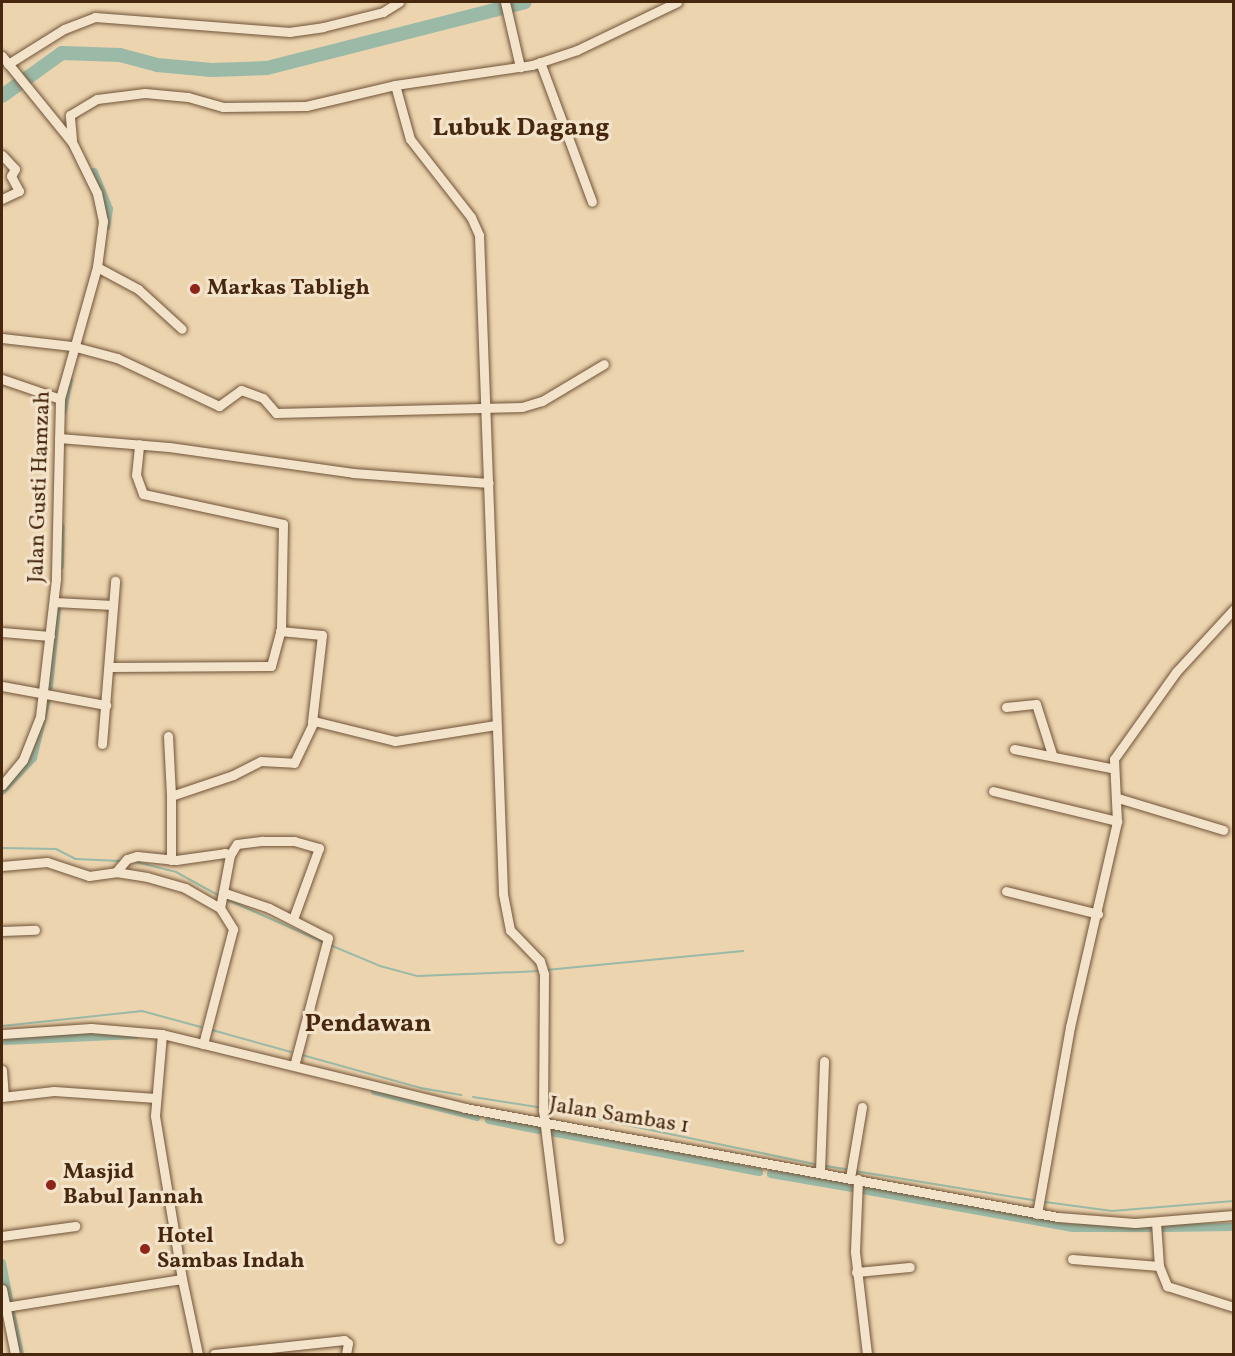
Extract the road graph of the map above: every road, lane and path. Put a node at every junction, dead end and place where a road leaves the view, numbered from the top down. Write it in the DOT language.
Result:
graph roads {
  1 [pos="399,2"];
  2 [pos="505,2"];
  3 [pos="677,2"];
  4 [pos="5,61"];
  5 [pos="519,63"];
  6 [pos="540,63"];
  7 [pos="395,85"];
  8 [pos="72,141"];
  9 [pos="2,155"];
  10 [pos="2,199"];
  11 [pos="592,202"];
  12 [pos="97,267"];
  13 [pos="182,329"];
  14 [pos="2,338"];
  15 [pos="72,346"];
  16 [pos="604,364"];
  17 [pos="2,379"];
  18 [pos="60,399"];
  19 [pos="486,410"];
  20 [pos="58,438"];
  21 [pos="139,444"];
  22 [pos="489,483"];
  23 [pos="115,581"];
  24 [pos="54,602"];
  25 [pos="113,605"];
  26 [pos="1233,609"];
  27 [pos="280,631"];
  28 [pos="2,632"];
  29 [pos="50,636"];
  30 [pos="111,667"];
  31 [pos="2,686"];
  32 [pos="44,692"];
  33 [pos="106,705"];
  34 [pos="1006,706"];
  35 [pos="312,722"];
  36 [pos="496,724"];
  37 [pos="168,736"];
  38 [pos="102,744"];
  39 [pos="1014,749"];
  40 [pos="1052,754"];
  41 [pos="1111,768"];
  42 [pos="2,785"];
  43 [pos="993,790"];
  44 [pos="171,796"];
  45 [pos="1118,798"];
  46 [pos="1117,821"];
  47 [pos="1223,830"];
  48 [pos="230,855"];
  49 [pos="171,860"];
  50 [pos="2,866"];
  51 [pos="121,866"];
  52 [pos="1006,891"];
  53 [pos="223,901"];
  54 [pos="1098,914"];
  55 [pos="292,919"];
  56 [pos="35,930"];
  57 [pos="2,931"];
  58 [pos="2,1034"];
  59 [pos="162,1034"];
  60 [pos="203,1044"];
  61 [pos="824,1061"];
  62 [pos="294,1066"];
  63 [pos="2,1070"];
  64 [pos="3,1096"];
  65 [pos="156,1098"];
  66 [pos="862,1107"];
  67 [pos="544,1124"];
  68 [pos="820,1172"];
  69 [pos="853,1178"];
  70 [pos="1037,1214"];
  71 [pos="1233,1215"];
  72 [pos="1156,1222"];
  73 [pos="75,1226"];
  74 [pos="2,1236"];
  75 [pos="559,1239"];
  76 [pos="1072,1259"];
  77 [pos="1159,1266"];
  78 [pos="909,1267"];
  79 [pos="856,1272"];
  80 [pos="182,1279"];
  81 [pos="2,1289"];
  82 [pos="5,1307"];
  83 [pos="1233,1307"];
  84 [pos="15,1354"];
  85 [pos="198,1354"];
  86 [pos="214,1354"];
  87 [pos="346,1354"];
  88 [pos="867,1354"];
  1 -- 4 [label="street"];
  2 -- 5 [label="street"];
  3 -- 6 [label="street"];
  4 -- 8 [label="street, Jalan Gusti Hamzah"];
  5 -- 6 [label="street"];
  5 -- 7 [label="street"];
  6 -- 11 [label="street"];
  7 -- 8 [label="street"];
  7 -- 19 [label="street"];
  8 -- 12 [label="street, Jalan Gusti Hamzah"];
  9 -- 10 [label="street"];
  12 -- 13 [label="street"];
  12 -- 15 [label="street, Jalan Gusti Hamzah"];
  14 -- 15 [label="street"];
  15 -- 18 [label="street, Jalan Gusti Hamzah"];
  15 -- 19 [label="street"];
  16 -- 19 [label="street"];
  17 -- 18 [label="street"];
  18 -- 20 [label="street, Jalan Gusti Hamzah"];
  19 -- 22 [label="street"];
  20 -- 21 [label="street"];
  20 -- 24 [label="street, Jalan Gusti Hamzah"];
  21 -- 22 [label="street"];
  21 -- 27 [label="street"];
  22 -- 36 [label="street"];
  23 -- 25 [label="street"];
  24 -- 25 [label="street"];
  24 -- 29 [label="street, Jalan Gusti Hamzah"];
  25 -- 30 [label="street"];
  26 -- 41 [label="street"];
  27 -- 30 [label="street"];
  27 -- 35 [label="street"];
  28 -- 29 [label="street"];
  29 -- 32 [label="street, Jalan Gusti Hamzah"];
  30 -- 33 [label="street"];
  31 -- 32 [label="street"];
  32 -- 33 [label="street"];
  32 -- 42 [label="street, Jalan Gusti Hamzah"];
  33 -- 38 [label="street"];
  34 -- 40 [label="street"];
  35 -- 36 [label="street"];
  35 -- 44 [label="street"];
  36 -- 67 [label="street"];
  37 -- 44 [label="street"];
  39 -- 40 [label="street"];
  40 -- 41 [label="street"];
  41 -- 45 [label="street"];
  43 -- 46 [label="street"];
  44 -- 49 [label="street"];
  45 -- 46 [label="street"];
  45 -- 47 [label="street"];
  46 -- 54 [label="street"];
  48 -- 49 [label="street"];
  48 -- 53 [label="street"];
  48 -- 55 [label="street"];
  49 -- 51 [label="street"];
  50 -- 51 [label="street"];
  51 -- 53 [label="street"];
  52 -- 54 [label="street"];
  53 -- 55 [label="street"];
  53 -- 60 [label="street"];
  54 -- 70 [label="street"];
  55 -- 62 [label="street"];
  56 -- 57 [label="street"];
  58 -- 59 [label="street, Jalan Sambas 1"];
  59 -- 60 [label="street, Jalan Sambas 1"];
  59 -- 65 [label="street"];
  60 -- 62 [label="street, Jalan Sambas 1"];
  61 -- 68 [label="street"];
  62 -- 67 [label="street, Jalan Sambas 1"];
  63 -- 64 [label="street"];
  64 -- 65 [label="street"];
  65 -- 80 [label="street"];
  66 -- 69 [label="street"];
  67 -- 68 [label="street, Jalan Sambas 1"];
  67 -- 75 [label="street"];
  68 -- 69 [label="street, Jalan Sambas 1"];
  69 -- 70 [label="street, Jalan Sambas 1"];
  69 -- 79 [label="street"];
  70 -- 72 [label="street, Jalan Sambas 1"];
  71 -- 72 [label="street, Jalan Sambas 1"];
  72 -- 77 [label="street"];
  73 -- 74 [label="street"];
  76 -- 77 [label="street"];
  77 -- 83 [label="street"];
  78 -- 79 [label="street"];
  79 -- 88 [label="street"];
  80 -- 82 [label="street"];
  80 -- 85 [label="street"];
  81 -- 82 [label="street"];
  82 -- 84 [label="street"];
  86 -- 87 [label="street"];
}
